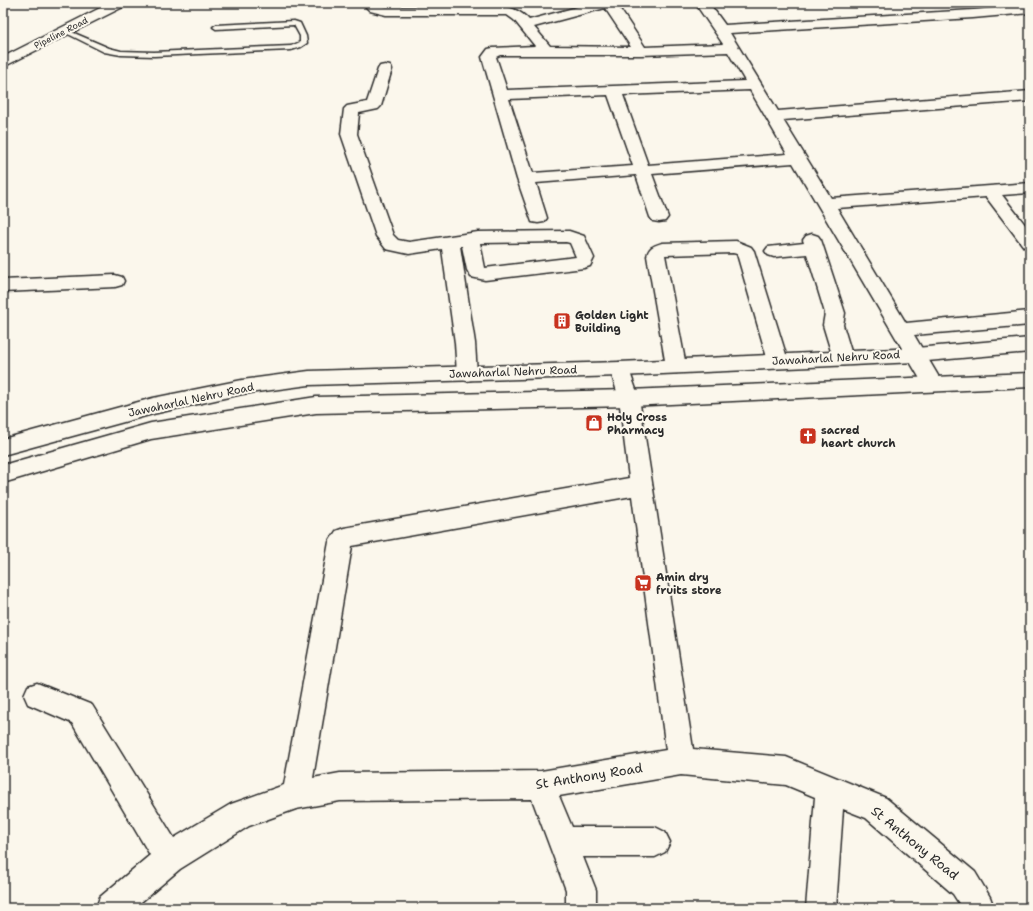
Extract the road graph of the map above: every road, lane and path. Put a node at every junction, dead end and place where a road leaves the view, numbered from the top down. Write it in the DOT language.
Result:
graph roads {
  1 [pos="120,3"];
  2 [pos="369,3"];
  3 [pos="608,3"];
  4 [pos="702,3"];
  5 [pos="482,7"];
  6 [pos="1030,9"];
  7 [pos="525,25"];
  8 [pos="216,27"];
  9 [pos="721,29"];
  10 [pos="66,31"];
  11 [pos="731,48"];
  12 [pos="546,50"];
  13 [pos="641,51"];
  14 [pos="3,63"];
  15 [pos="385,69"];
  16 [pos="753,85"];
  17 [pos="614,91"];
  18 [pos="499,95"];
  19 [pos="1030,96"];
  20 [pos="772,116"];
  21 [pos="797,158"];
  22 [pos="642,170"];
  23 [pos="525,179"];
  24 [pos="1030,188"];
  25 [pos="990,191"];
  26 [pos="825,204"];
  27 [pos="659,217"];
  28 [pos="538,218"];
  29 [pos="470,239"];
  30 [pos="450,242"];
  31 [pos="1030,243"];
  32 [pos="774,251"];
  33 [pos="115,281"];
  34 [pos="3,286"];
  35 [pos="1030,318"];
  36 [pos="900,330"];
  37 [pos="1030,345"];
  38 [pos="916,355"];
  39 [pos="843,358"];
  40 [pos="778,361"];
  41 [pos="676,366"];
  42 [pos="620,369"];
  43 [pos="467,374"];
  44 [pos="1030,380"];
  45 [pos="933,384"];
  46 [pos="629,398"];
  47 [pos="3,447"];
  48 [pos="3,474"];
  49 [pos="641,485"];
  50 [pos="37,696"];
  51 [pos="681,761"];
  52 [pos="541,785"];
  53 [pos="830,789"];
  54 [pos="296,795"];
  55 [pos="562,842"];
  56 [pos="655,842"];
  57 [pos="169,858"];
  58 [pos="111,908"];
  59 [pos="581,908"];
  60 [pos="821,908"];
  61 [pos="979,908"];
  1 -- 10 [label="street, Pipeline Road"];
  2 -- 5 [label="street"];
  3 -- 7 [label="street"];
  3 -- 13 [label="street"];
  4 -- 9 [label="street"];
  5 -- 7 [label="street"];
  6 -- 9 [label="street"];
  7 -- 12 [label="street"];
  8 -- 10 [label="lane"];
  9 -- 11 [label="street"];
  10 -- 14 [label="street, Pipeline Road"];
  11 -- 13 [label="street"];
  11 -- 16 [label="street"];
  12 -- 13 [label="street"];
  12 -- 18 [label="street"];
  15 -- 30 [label="street"];
  16 -- 17 [label="street"];
  16 -- 20 [label="street"];
  17 -- 18 [label="street"];
  17 -- 22 [label="street"];
  18 -- 23 [label="street"];
  19 -- 20 [label="street"];
  20 -- 21 [label="street"];
  21 -- 22 [label="street"];
  21 -- 26 [label="street"];
  22 -- 23 [label="street"];
  22 -- 27 [label="street"];
  23 -- 28 [label="street"];
  24 -- 25 [label="street"];
  25 -- 26 [label="street"];
  25 -- 31 [label="street"];
  26 -- 36 [label="street"];
  29 -- 29 [label="street"];
  29 -- 30 [label="street"];
  30 -- 43 [label="street"];
  32 -- 39 [label="street"];
  33 -- 34 [label="street"];
  35 -- 36 [label="street"];
  36 -- 38 [label="street"];
  37 -- 38 [label="street, Jawaharlal Nehru Road"];
  38 -- 39 [label="street, Jawaharlal Nehru Road"];
  38 -- 45 [label="street"];
  39 -- 40 [label="street, Jawaharlal Nehru Road"];
  40 -- 41 [label="street, Jawaharlal Nehru Road"];
  40 -- 41 [label="street"];
  41 -- 42 [label="street, Jawaharlal Nehru Road"];
  42 -- 43 [label="street, Jawaharlal Nehru Road"];
  42 -- 46 [label="street"];
  43 -- 47 [label="street, Jawaharlal Nehru Road"];
  44 -- 45 [label="street, Jawaharlal Nehru Road"];
  45 -- 46 [label="street, Jawaharlal Nehru Road"];
  46 -- 48 [label="street, Jawaharlal Nehru Road"];
  46 -- 49 [label="street"];
  49 -- 51 [label="street"];
  49 -- 54 [label="street"];
  50 -- 57 [label="street"];
  51 -- 52 [label="street, St Anthony Road"];
  51 -- 53 [label="street, St Anthony Road"];
  52 -- 54 [label="street, St Anthony Road"];
  52 -- 55 [label="street"];
  53 -- 60 [label="street"];
  53 -- 61 [label="street, St Anthony Road"];
  54 -- 57 [label="street, St Anthony Road"];
  55 -- 56 [label="street"];
  55 -- 59 [label="street"];
  57 -- 58 [label="street, St Anthony Road"];
}
